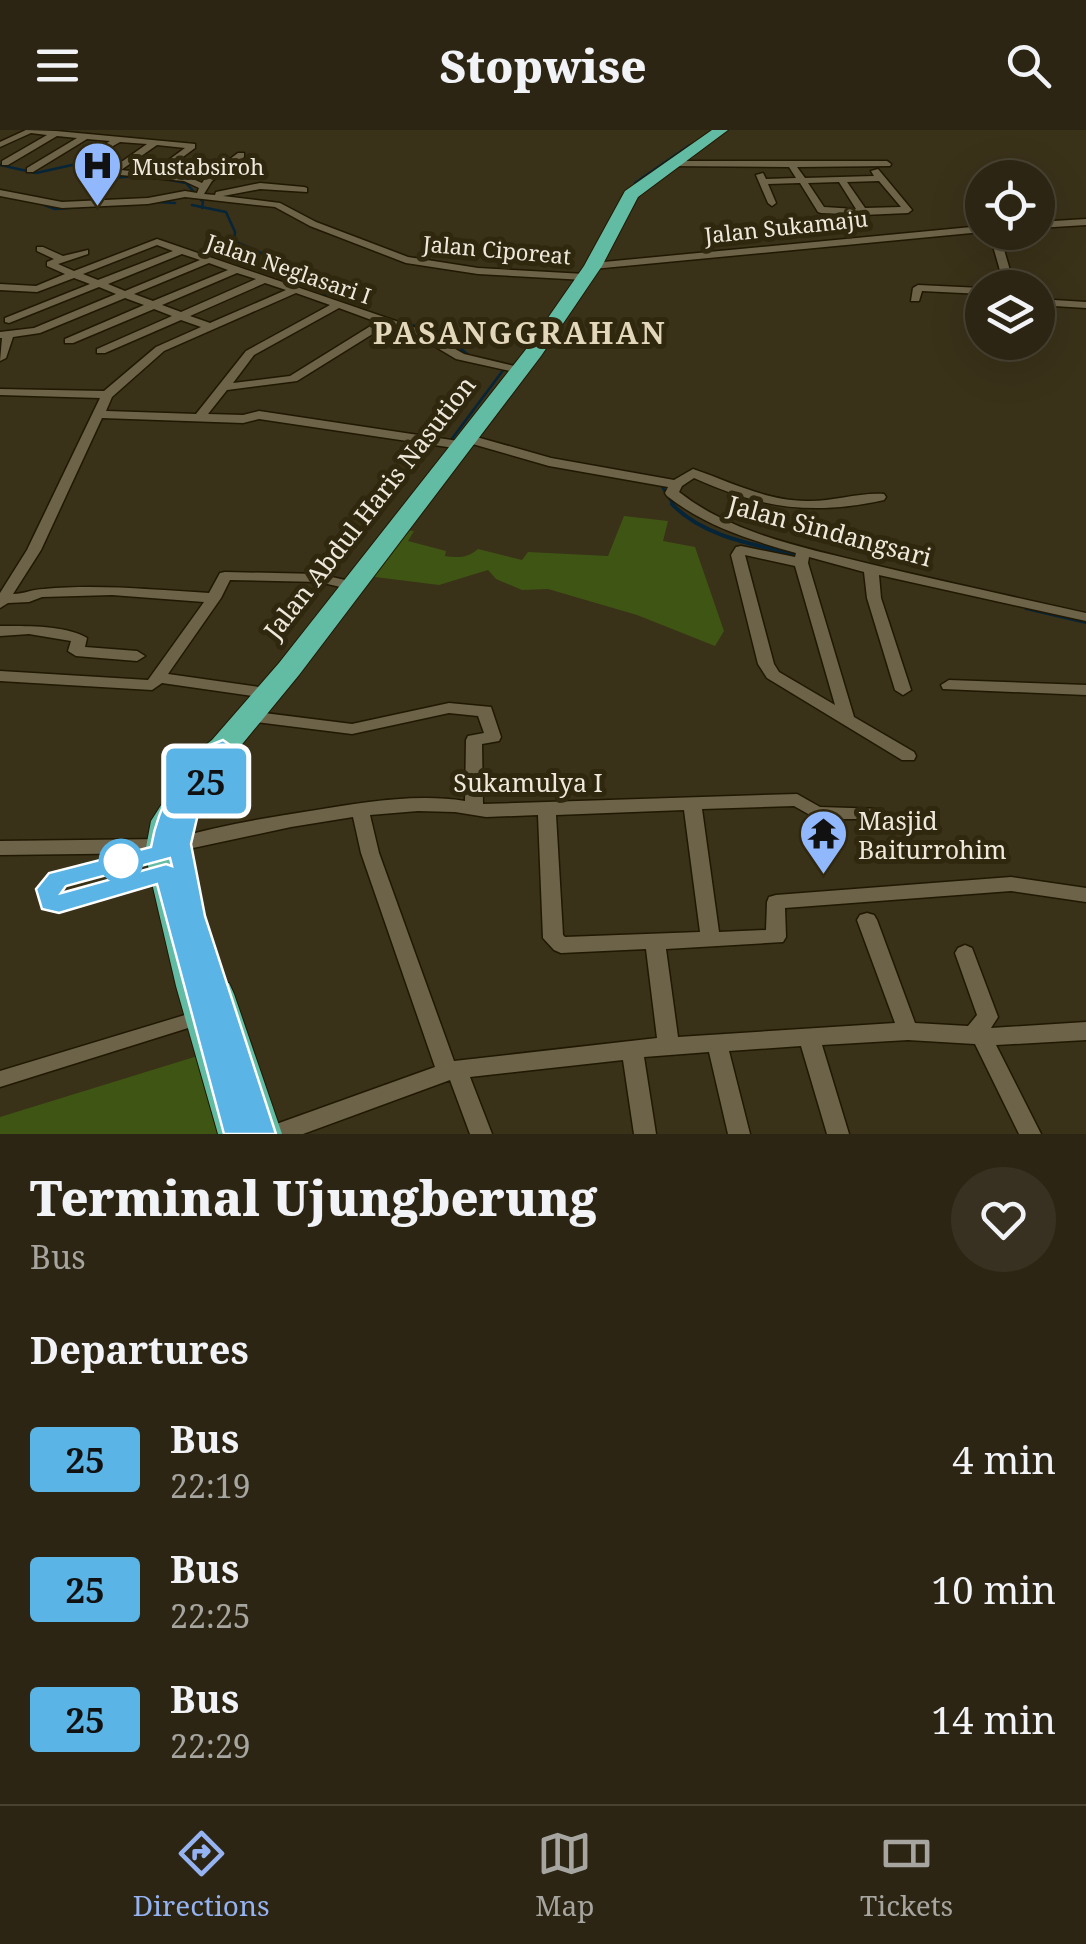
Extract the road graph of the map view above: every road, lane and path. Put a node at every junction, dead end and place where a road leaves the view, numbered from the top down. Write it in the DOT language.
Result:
graph roads {
  1 [pos="721,130"];
  2 [pos="24,131"];
  3 [pos="56,133"];
  4 [pos="86,136"];
  5 [pos="119,139"];
  6 [pos="156,142"];
  7 [pos="0,146"];
  8 [pos="242,155"];
  9 [pos="86,160"];
  10 [pos="5,163"];
  11 [pos="670,164"];
  12 [pos="869,164"];
  13 [pos="886,164"];
  14 [pos="757,166"];
  15 [pos="792,166"];
  16 [pos="30,170"];
  17 [pos="152,176"];
  18 [pos="882,178"];
  19 [pos="842,179"];
  20 [pos="802,180"];
  21 [pos="133,181"];
  22 [pos="763,182"];
  23 [pos="304,190"];
  24 [pos="200,192"];
  25 [pos="0,193"];
  26 [pos="214,197"];
  27 [pos="118,201"];
  28 [pos="772,202"];
  29 [pos="864,211"];
  30 [pos="1086,222"];
  31 [pos="1055,225"];
  32 [pos="965,231"];
  33 [pos="40,249"];
  34 [pos="180,250"];
  35 [pos="85,252"];
  36 [pos="62,259"];
  37 [pos="208,260"];
  38 [pos="236,270"];
  39 [pos="589,272"];
  40 [pos="72,275"];
  41 [pos="263,280"];
  42 [pos="99,284"];
  43 [pos="1,287"];
  44 [pos="965,289"];
  45 [pos="33,290"];
  46 [pos="295,290"];
  47 [pos="126,294"];
  48 [pos="915,299"];
  49 [pos="16,300"];
  50 [pos="1055,303"];
  51 [pos="155,305"];
  52 [pos="338,306"];
  53 [pos="1086,306"];
  54 [pos="182,316"];
  55 [pos="5,318"];
  56 [pos="384,322"];
  57 [pos="210,327"];
  58 [pos="36,331"];
  59 [pos="4,336"];
  60 [pos="69,341"];
  61 [pos="101,350"];
  62 [pos="0,358"];
  63 [pos="510,369"];
  64 [pos="227,386"];
  65 [pos="0,392"];
  66 [pos="107,395"];
  67 [pos="100,414"];
  68 [pos="200,417"];
  69 [pos="464,442"];
  70 [pos="676,484"];
  71 [pos="879,496"];
  72 [pos="802,556"];
  73 [pos="870,571"];
  74 [pos="353,586"];
  75 [pos="214,598"];
  76 [pos="2,601"];
  77 [pos="1086,617"];
  78 [pos="0,631"];
  79 [pos="136,656"];
  80 [pos="0,676"];
  81 [pos="158,678"];
  82 [pos="949,685"];
  83 [pos="903,690"];
  84 [pos="1086,690"];
  85 [pos="268,693"];
  86 [pos="842,696"];
  87 [pos="816,699"];
  88 [pos="249,716"];
  89 [pos="847,719"];
  90 [pos="908,756"];
  91 [pos="692,804"];
  92 [pos="474,808"];
  93 [pos="547,810"];
  94 [pos="360,811"];
  95 [pos="876,813"];
  96 [pos="171,844"];
  97 [pos="0,848"];
  98 [pos="1086,895"];
  99 [pos="867,920"];
  100 [pos="710,937"];
  101 [pos="655,941"];
  102 [pos="965,953"];
  103 [pos="203,1016"];
  104 [pos="908,1031"];
  105 [pos="1086,1031"];
  106 [pos="977,1036"];
  107 [pos="809,1038"];
  108 [pos="717,1043"];
  109 [pos="669,1046"];
  110 [pos="632,1049"];
  111 [pos="452,1070"];
  112 [pos="0,1080"];
  113 [pos="238,1134"];
  114 [pos="262,1134"];
  115 [pos="276,1134"];
  116 [pos="481,1134"];
  117 [pos="645,1134"];
  118 [pos="739,1134"];
  119 [pos="838,1134"];
  120 [pos="1030,1134"];
  1 -- 11 [label="highway, Jalan Abdul Haris Nasution"];
  2 -- 3 [label="street"];
  2 -- 7 [label="street"];
  3 -- 4 [label="street"];
  3 -- 10 [label="street"];
  4 -- 5 [label="street"];
  4 -- 16 [label="street"];
  5 -- 6 [label="street"];
  5 -- 9 [label="street"];
  6 -- 17 [label="street"];
  6 -- 17 [label="street"];
  8 -- 24 [label="street"];
  11 -- 14 [label="street"];
  11 -- 39 [label="highway, Jalan Abdul Haris Nasution"];
  12 -- 13 [label="street"];
  12 -- 15 [label="street"];
  12 -- 18 [label="street"];
  14 -- 15 [label="street"];
  14 -- 22 [label="street"];
  15 -- 20 [label="street"];
  17 -- 24 [label="street"];
  18 -- 19 [label="street"];
  18 -- 29 [label="street"];
  19 -- 20 [label="street"];
  19 -- 29 [label="street"];
  20 -- 22 [label="street"];
  20 -- 29 [label="street"];
  21 -- 27 [label="street"];
  22 -- 28 [label="street"];
  23 -- 26 [label="street"];
  24 -- 26 [label="street, Jalan Ciporeat"];
  24 -- 27 [label="street, Jalan Ciporeat"];
  25 -- 27 [label="street, Jalan Ciporeat"];
  26 -- 39 [label="street, Jalan Ciporeat"];
  30 -- 31 [label="street"];
  32 -- 39 [label="street, Jalan Sukamaju"];
  33 -- 36 [label="street"];
  34 -- 37 [label="street, Jalan Neglasari I"];
  34 -- 40 [label="street, Jalan Neglasari I"];
  34 -- 42 [label="street"];
  35 -- 36 [label="street"];
  36 -- 40 [label="street"];
  37 -- 38 [label="street, Jalan Neglasari I"];
  37 -- 47 [label="street"];
  38 -- 41 [label="street, Jalan Neglasari I"];
  38 -- 51 [label="street"];
  39 -- 63 [label="highway, Jalan Abdul Haris Nasution"];
  40 -- 42 [label="street"];
  40 -- 45 [label="street"];
  41 -- 46 [label="street, Jalan Neglasari I"];
  41 -- 54 [label="street"];
  42 -- 47 [label="street"];
  42 -- 55 [label="street"];
  43 -- 45 [label="street"];
  44 -- 48 [label="street"];
  45 -- 49 [label="street"];
  46 -- 52 [label="street, Jalan Neglasari I"];
  46 -- 57 [label="street"];
  47 -- 51 [label="street"];
  47 -- 58 [label="street"];
  50 -- 53 [label="street"];
  51 -- 54 [label="street"];
  51 -- 60 [label="street"];
  52 -- 56 [label="street, Jalan Neglasari I"];
  52 -- 64 [label="street"];
  54 -- 57 [label="street"];
  54 -- 61 [label="street"];
  55 -- 58 [label="street"];
  56 -- 63 [label="street, Jalan Neglasari I"];
  56 -- 64 [label="street"];
  57 -- 66 [label="street"];
  58 -- 59 [label="street"];
  59 -- 62 [label="street"];
  63 -- 69 [label="highway, Jalan Abdul Haris Nasution"];
  64 -- 68 [label="street"];
  65 -- 66 [label="street"];
  66 -- 67 [label="street"];
  67 -- 68 [label="street"];
  67 -- 76 [label="street"];
  68 -- 69 [label="street"];
  69 -- 70 [label="street"];
  69 -- 74 [label="highway, Jalan Abdul Haris Nasution"];
  70 -- 71 [label="street"];
  70 -- 72 [label="street, Jalan Sindangsari"];
  72 -- 73 [label="street, Jalan Sindangsari"];
  72 -- 86 [label="street"];
  72 -- 87 [label="street"];
  73 -- 77 [label="street, Jalan Sindangsari"];
  73 -- 83 [label="street"];
  74 -- 75 [label="street"];
  74 -- 85 [label="highway, Jalan Abdul Haris Nasution"];
  75 -- 76 [label="street"];
  75 -- 81 [label="street"];
  78 -- 79 [label="street"];
  80 -- 81 [label="street"];
  81 -- 85 [label="street"];
  82 -- 84 [label="street"];
  85 -- 88 [label="highway, Jalan Abdul Haris Nasution"];
  86 -- 87 [label="street"];
  86 -- 89 [label="street"];
  87 -- 89 [label="street"];
  88 -- 92 [label="street"];
  88 -- 96 [label="highway, Jalan Abdul Haris Nasution"];
  89 -- 90 [label="street"];
  91 -- 93 [label="street, Sukamulya I"];
  91 -- 95 [label="street, Sukamulya I"];
  91 -- 100 [label="street"];
  92 -- 93 [label="street, Sukamulya I"];
  92 -- 94 [label="street, Sukamulya I"];
  93 -- 101 [label="street"];
  94 -- 96 [label="street, Sukamulya I"];
  94 -- 111 [label="street"];
  96 -- 97 [label="street, Sukamulya I"];
  96 -- 103 [label="highway"];
  96 -- 114 [label="highway"];
  98 -- 100 [label="street"];
  99 -- 104 [label="street"];
  100 -- 101 [label="street"];
  101 -- 109 [label="street"];
  102 -- 106 [label="street"];
  103 -- 112 [label="street"];
  103 -- 113 [label="highway"];
  104 -- 106 [label="street"];
  104 -- 107 [label="street"];
  105 -- 106 [label="street"];
  106 -- 120 [label="street"];
  107 -- 108 [label="street"];
  107 -- 119 [label="street"];
  108 -- 109 [label="street"];
  108 -- 118 [label="street"];
  109 -- 110 [label="street"];
  110 -- 111 [label="street"];
  110 -- 117 [label="street"];
  111 -- 115 [label="street"];
  111 -- 116 [label="street"];
}
